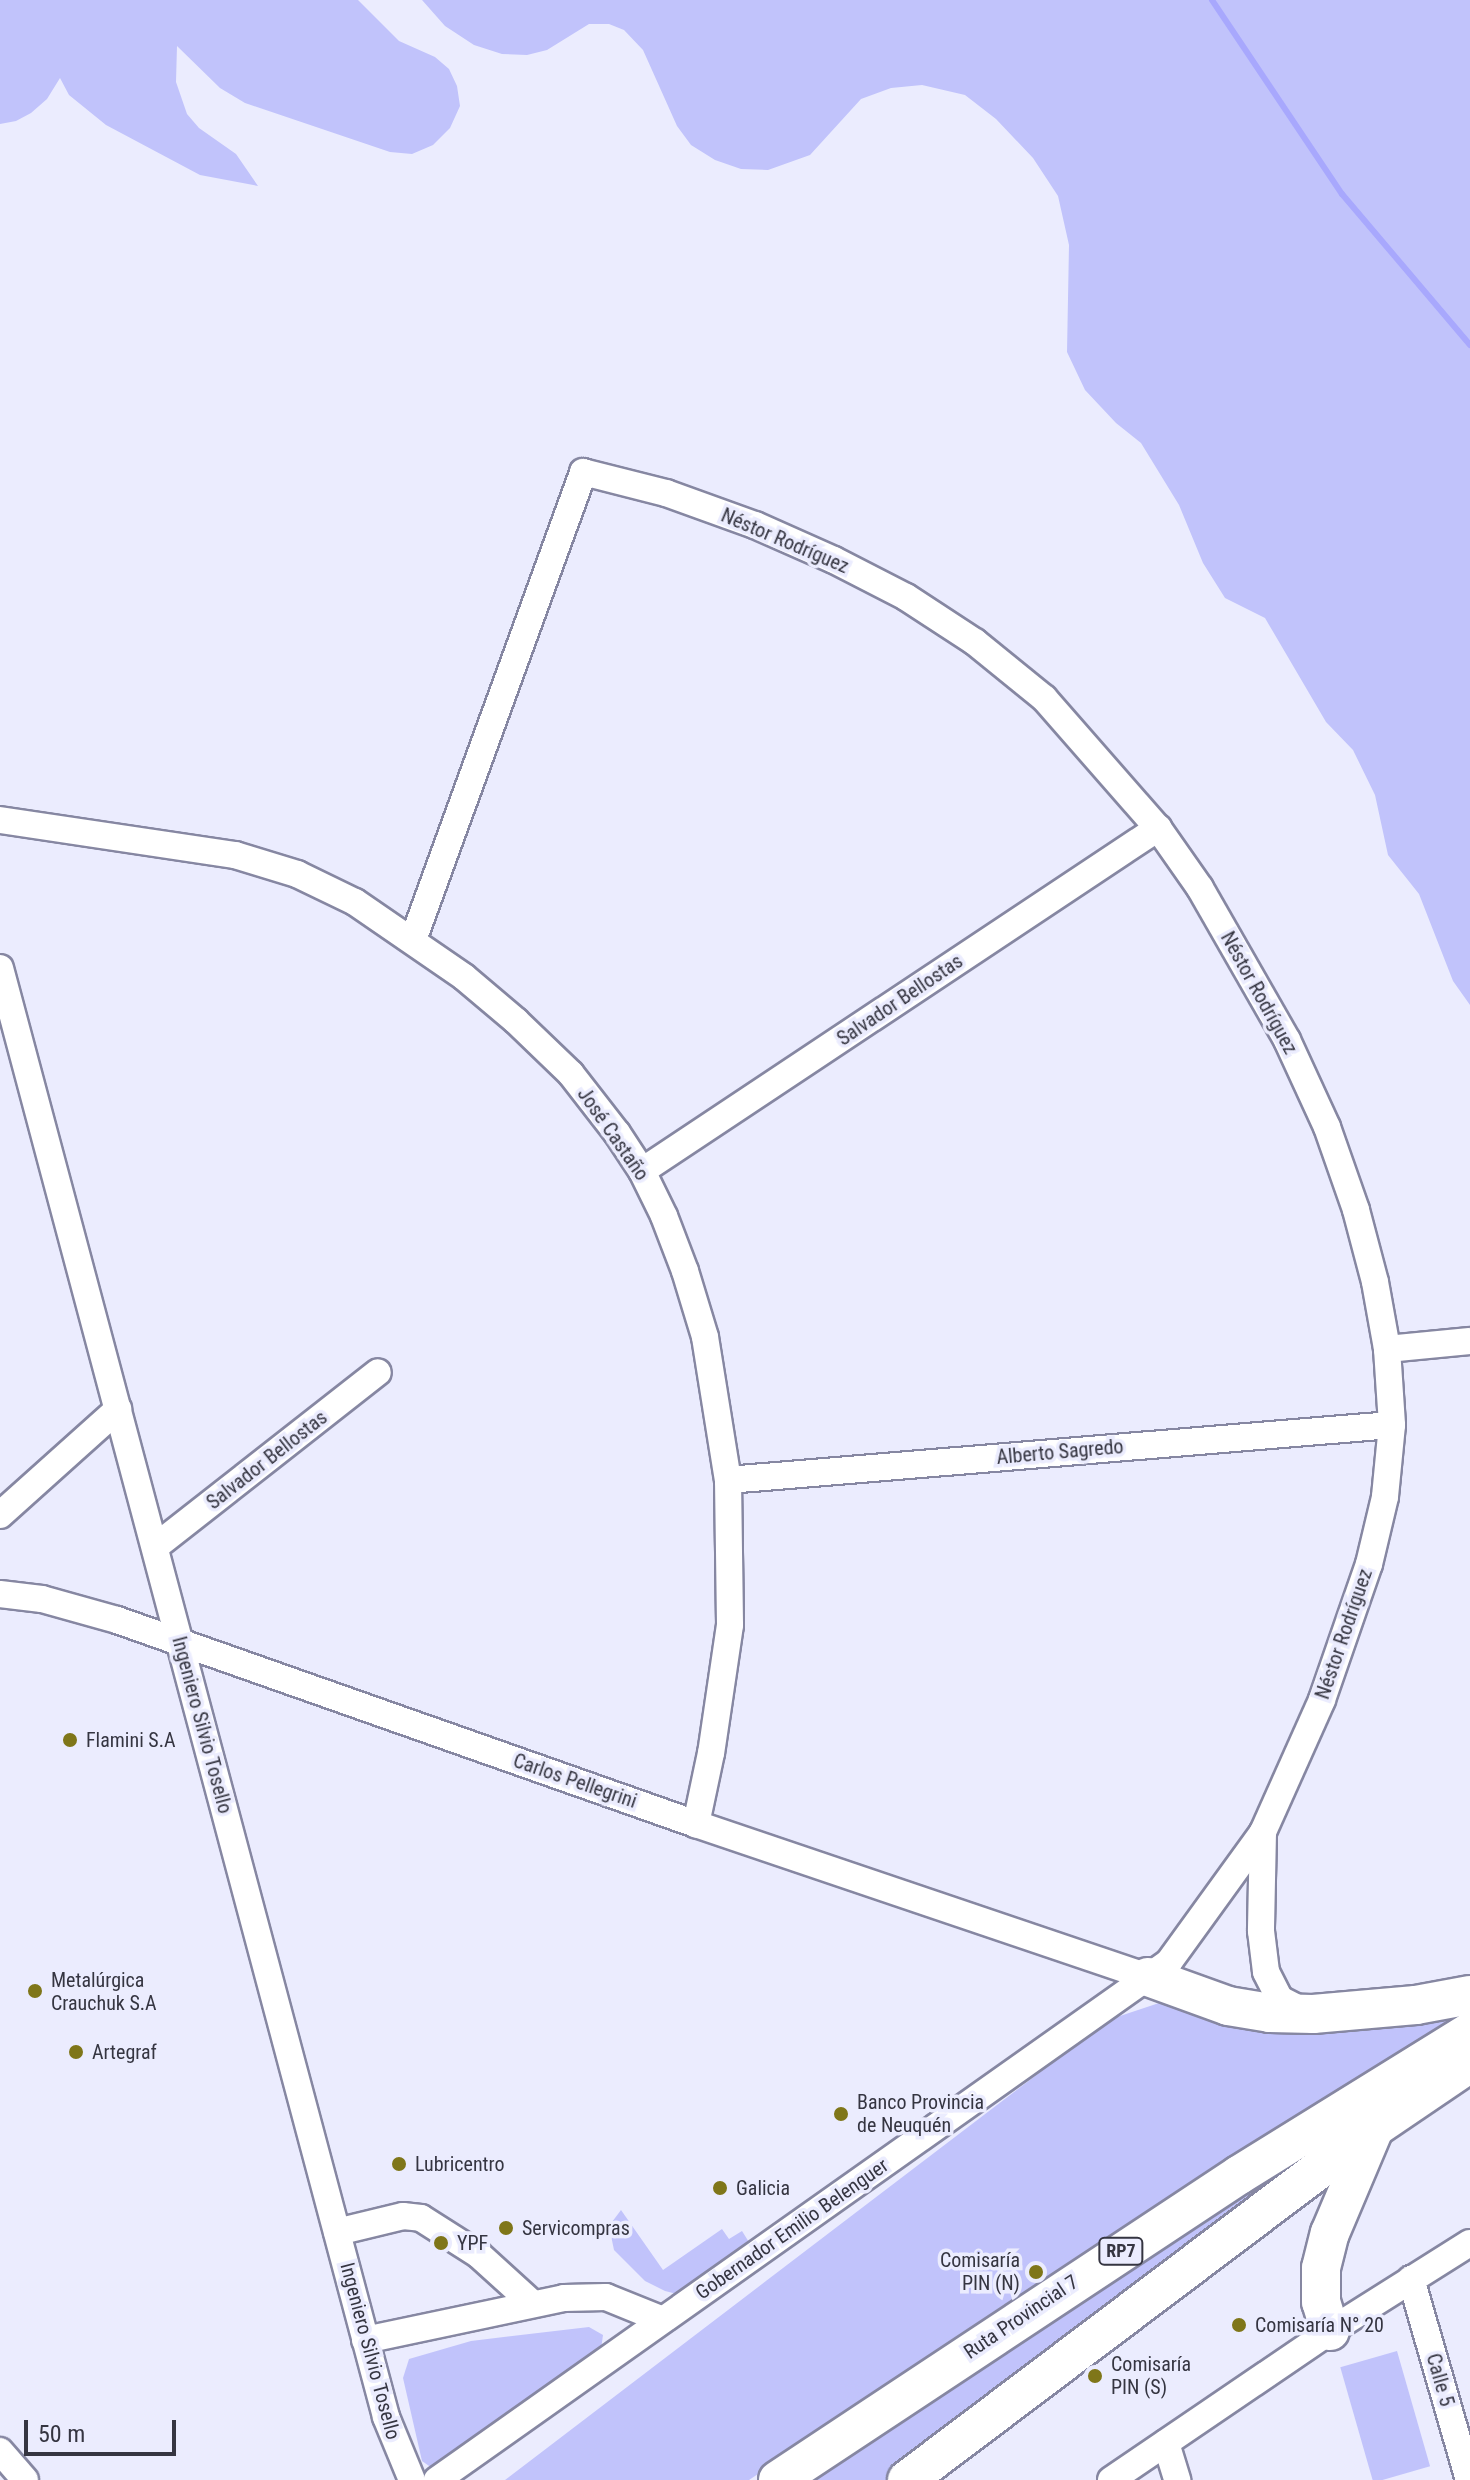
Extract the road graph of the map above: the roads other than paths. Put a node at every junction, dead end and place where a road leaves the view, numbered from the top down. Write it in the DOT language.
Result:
graph roads {
  1 [pos="0,820"];
  2 [pos="1158,828"];
  3 [pos="413,940"];
  4 [pos="0,968"];
  5 [pos="642,1171"];
  6 [pos="1470,1341"];
  7 [pos="1387,1349"];
  8 [pos="378,1372"];
  9 [pos="118,1409"];
  10 [pos="1392,1425"];
  11 [pos="728,1480"];
  12 [pos="0,1515"];
  13 [pos="155,1547"];
  14 [pos="0,1594"];
  15 [pos="180,1642"];
  16 [pos="696,1824"];
  17 [pos="1263,1832"];
  18 [pos="1148,1977"];
  19 [pos="1470,1995"];
  20 [pos="1313,2014"];
  21 [pos="1470,2032"];
  22 [pos="1470,2063"];
  23 [pos="1374,2128"];
  24 [pos="337,2232"];
  25 [pos="1470,2243"];
  26 [pos="1411,2279"];
  27 [pos="532,2303"];
  28 [pos="663,2320"];
  29 [pos="1330,2331"];
  30 [pos="365,2340"];
  31 [pos="1166,2443"];
  32 [pos="0,2451"];
  33 [pos="1144,2470"];
  34 [pos="25,2480"];
  35 [pos="33,2480"];
  36 [pos="43,2480"];
  37 [pos="412,2480"];
  38 [pos="437,2480"];
  39 [pos="778,2480"];
  40 [pos="907,2480"];
  41 [pos="1111,2480"];
  42 [pos="1177,2480"];
  43 [pos="1469,2480"];
  1 -- 3 [label="street, José Castaño"];
  2 -- 3 [label="street, Néstor Rodríguez"];
  2 -- 5 [label="street, Salvador Bellostas"];
  2 -- 7 [label="street, Néstor Rodríguez"];
  3 -- 5 [label="street, José Castaño"];
  4 -- 9 [label="street, Ingeniero Silvio Tosello"];
  5 -- 11 [label="street, José Castaño"];
  6 -- 7 [label="street"];
  7 -- 10 [label="street, Néstor Rodríguez"];
  8 -- 13 [label="street, Salvador Bellostas"];
  9 -- 12 [label="street"];
  9 -- 13 [label="street, Ingeniero Silvio Tosello"];
  10 -- 11 [label="street, Alberto Sagredo"];
  10 -- 17 [label="street, Néstor Rodríguez"];
  11 -- 16 [label="street, José Castaño"];
  13 -- 15 [label="street, Ingeniero Silvio Tosello"];
  14 -- 15 [label="street, Carlos Pellegrini"];
  15 -- 16 [label="street, Carlos Pellegrini"];
  15 -- 24 [label="street, Ingeniero Silvio Tosello"];
  16 -- 18 [label="street, Carlos Pellegrini"];
  17 -- 18 [label="street, Néstor Rodríguez"];
  17 -- 20 [label="street, Néstor Rodríguez"];
  18 -- 20 [label="highway"];
  18 -- 28 [label="street, Gobernador Emilio Belenguer"];
  19 -- 20 [label="highway"];
  21 -- 39 [label="highway, Ruta Provincial 7 / RP7"];
  22 -- 23 [label="highway"];
  23 -- 29 [label="highway"];
  23 -- 40 [label="highway"];
  24 -- 27 [label="street"];
  24 -- 30 [label="street, Ingeniero Silvio Tosello"];
  25 -- 26 [label="street"];
  26 -- 29 [label="street"];
  26 -- 43 [label="street, Calle 5"];
  27 -- 28 [label="street"];
  27 -- 30 [label="street"];
  28 -- 38 [label="street, Gobernador Emilio Belenguer"];
  29 -- 31 [label="street"];
  30 -- 37 [label="street, Ingeniero Silvio Tosello"];
  31 -- 33 [label="street"];
  31 -- 42 [label="street"];
  32 -- 34 [label="street"];
  33 -- 41 [label="street"];
  35 -- 36 [label="street"];
}
